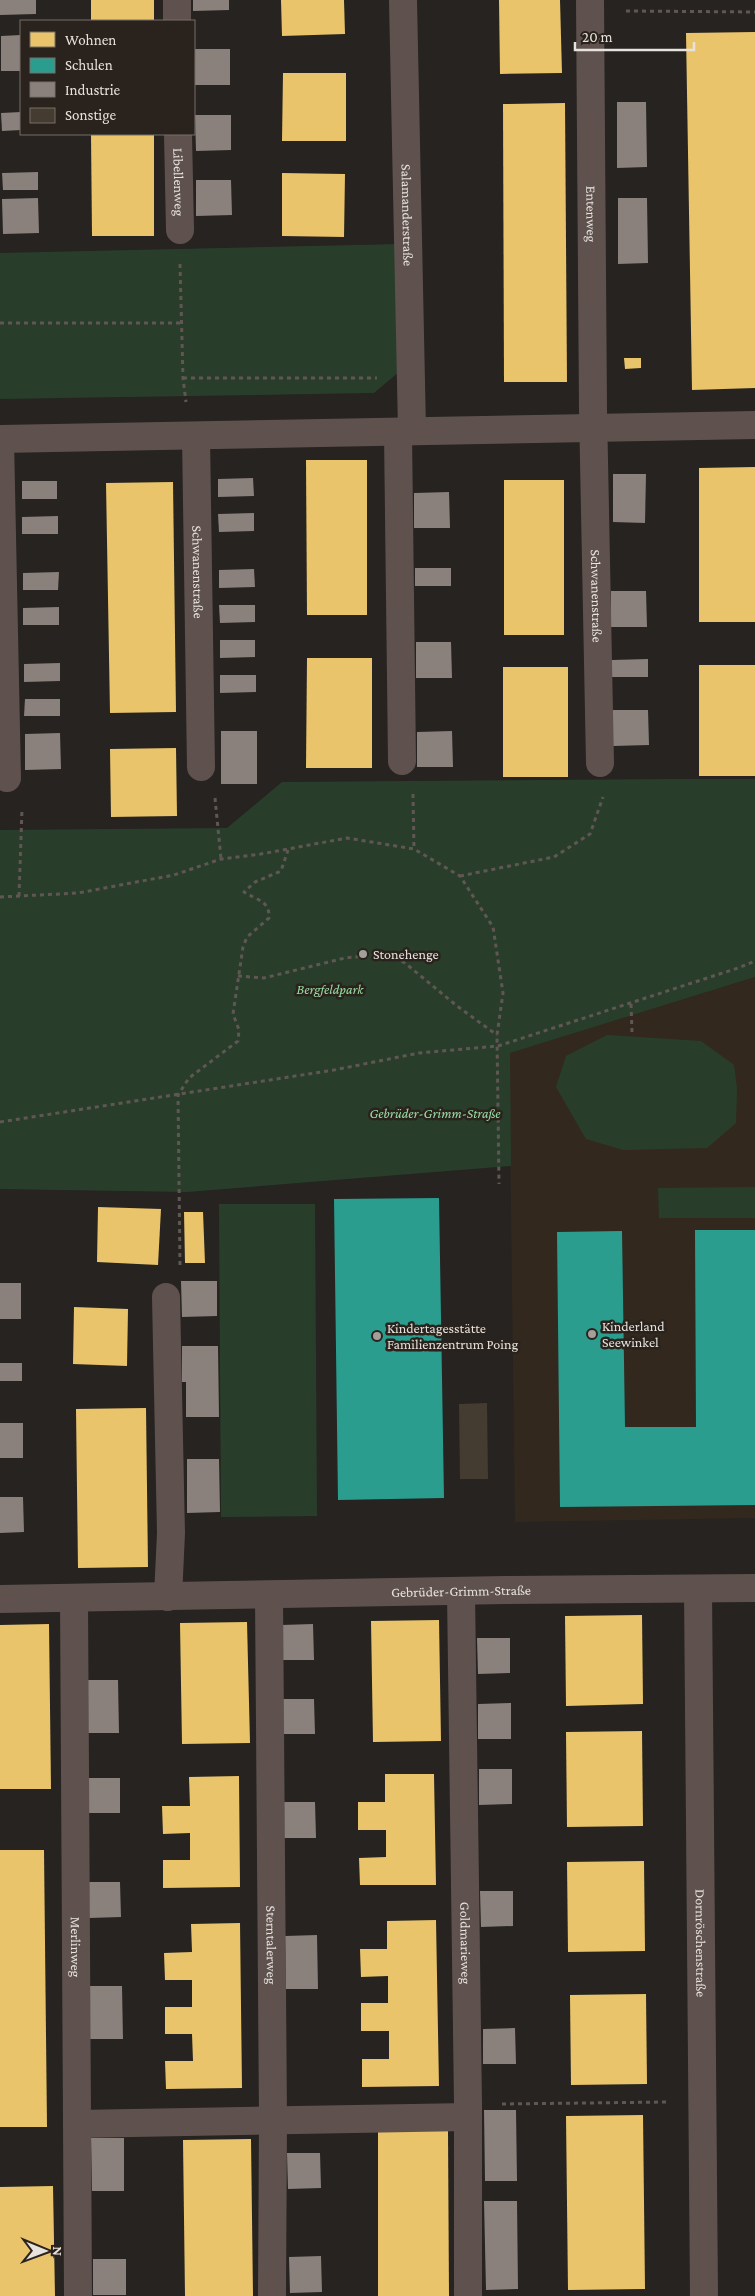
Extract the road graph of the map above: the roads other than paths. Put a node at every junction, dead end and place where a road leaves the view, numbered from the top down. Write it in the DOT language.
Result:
graph roads {
  1 [pos="177,0"];
  2 [pos="403,0"];
  3 [pos="590,5"];
  4 [pos="177,20"];
  5 [pos="178,135"];
  6 [pos="180,230"];
  7 [pos="755,425"];
  8 [pos="594,429"];
  9 [pos="405,431"];
  10 [pos="196,436"];
  11 [pos="0,438"];
  12 [pos="402,761"];
  13 [pos="600,763"];
  14 [pos="201,767"];
  15 [pos="7,778"];
  16 [pos="166,1297"];
  17 [pos="755,1588"];
  18 [pos="698,1589"];
  19 [pos="461,1592"];
  20 [pos="269,1595"];
  21 [pos="168,1597"];
  22 [pos="74,1598"];
  23 [pos="0,1599"];
  24 [pos="468,2110"];
  25 [pos="273,2120"];
  26 [pos="76,2124"];
  27 [pos="468,2295"];
  28 [pos="78,2296"];
  29 [pos="272,2296"];
  30 [pos="704,2296"];
  1 -- 4 [label="street"];
  2 -- 9 [label="street, Salamanderstraße"];
  3 -- 8 [label="street, Entenweg"];
  5 -- 6 [label="street, Libellenweg"];
  7 -- 8 [label="street"];
  8 -- 9 [label="street"];
  8 -- 13 [label="street, Schwanenstraße"];
  9 -- 10 [label="street"];
  9 -- 12 [label="street"];
  10 -- 11 [label="street"];
  10 -- 14 [label="street, Schwanenstraße"];
  11 -- 15 [label="street"];
  16 -- 21 [label="street"];
  17 -- 18 [label="street, Gebrüder-Grimm-Straße"];
  18 -- 19 [label="street, Gebrüder-Grimm-Straße"];
  18 -- 30 [label="street, Dornröschenstraße"];
  19 -- 20 [label="street, Gebrüder-Grimm-Straße"];
  19 -- 24 [label="street, Goldmarieweg"];
  20 -- 21 [label="street, Gebrüder-Grimm-Straße"];
  20 -- 25 [label="street, Sterntalerweg"];
  21 -- 22 [label="street, Gebrüder-Grimm-Straße"];
  22 -- 23 [label="street, Gebrüder-Grimm-Straße"];
  22 -- 26 [label="street, Merlinweg"];
  24 -- 25 [label="street"];
  24 -- 27 [label="street, Goldmarieweg"];
  25 -- 26 [label="street"];
  25 -- 29 [label="street, Sterntalerweg"];
  26 -- 28 [label="street, Merlinweg"];
}
